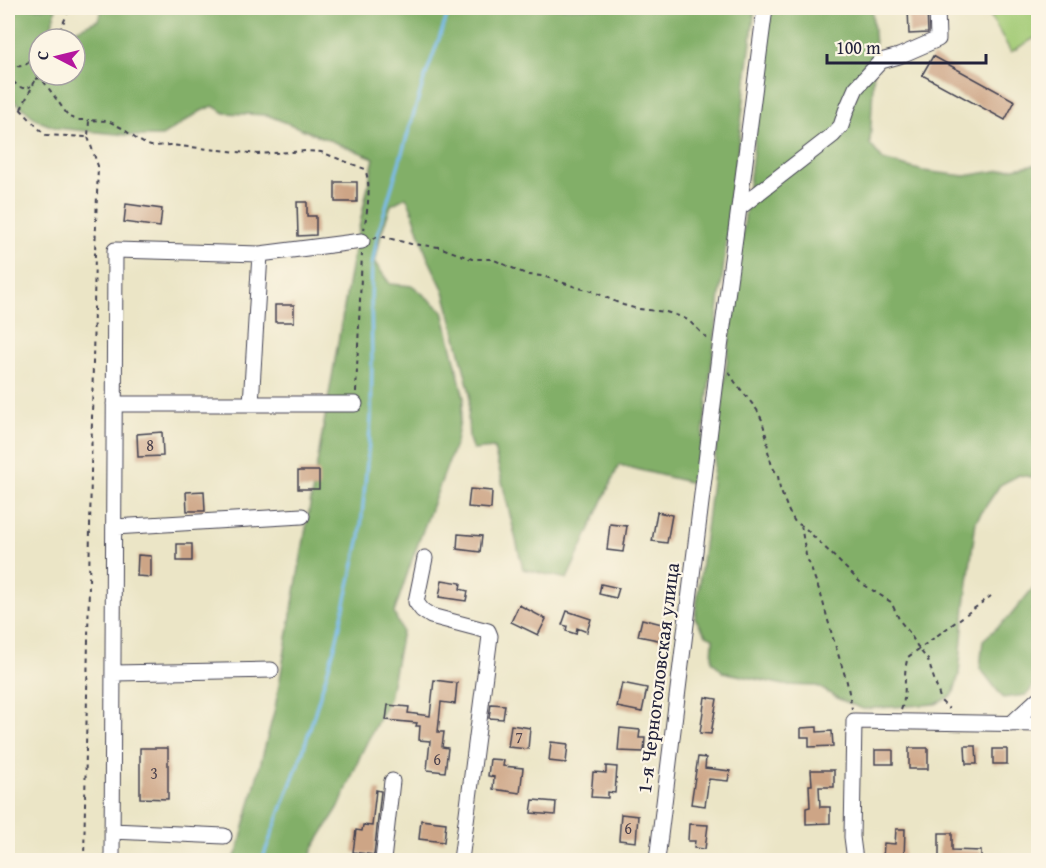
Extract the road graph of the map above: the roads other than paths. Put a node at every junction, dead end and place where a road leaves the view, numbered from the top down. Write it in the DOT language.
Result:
graph roads {
  1 [pos="765,8"];
  2 [pos="937,8"];
  3 [pos="739,208"];
  4 [pos="362,241"];
  5 [pos="260,254"];
  6 [pos="114,404"];
  7 [pos="251,404"];
  8 [pos="355,404"];
  9 [pos="302,516"];
  10 [pos="114,527"];
  11 [pos="425,558"];
  12 [pos="272,670"];
  13 [pos="114,673"];
  14 [pos="662,678"];
  15 [pos="677,684"];
  16 [pos="1038,699"];
  17 [pos="1011,724"];
  18 [pos="1038,724"];
  19 [pos="392,781"];
  20 [pos="112,831"];
  21 [pos="224,836"];
  22 [pos="112,861"];
  23 [pos="383,861"];
  24 [pos="460,861"];
  25 [pos="657,861"];
  26 [pos="855,861"];
  1 -- 3 [label="street, 1-я Черноголовская улица"];
  2 -- 3 [label="street"];
  3 -- 15 [label="street, 1-я Черноголовская улица"];
  4 -- 5 [label="street"];
  5 -- 6 [label="street"];
  5 -- 7 [label="street"];
  6 -- 7 [label="street"];
  6 -- 10 [label="street"];
  7 -- 8 [label="street"];
  9 -- 10 [label="street"];
  10 -- 13 [label="street"];
  11 -- 24 [label="street"];
  12 -- 13 [label="street"];
  13 -- 20 [label="street"];
  14 -- 15 [label="street"];
  15 -- 25 [label="street, 1-я Черноголовская улица"];
  16 -- 17 [label="street"];
  17 -- 18 [label="street"];
  17 -- 26 [label="street"];
  19 -- 23 [label="street"];
  20 -- 21 [label="street"];
  20 -- 22 [label="street"];
}
